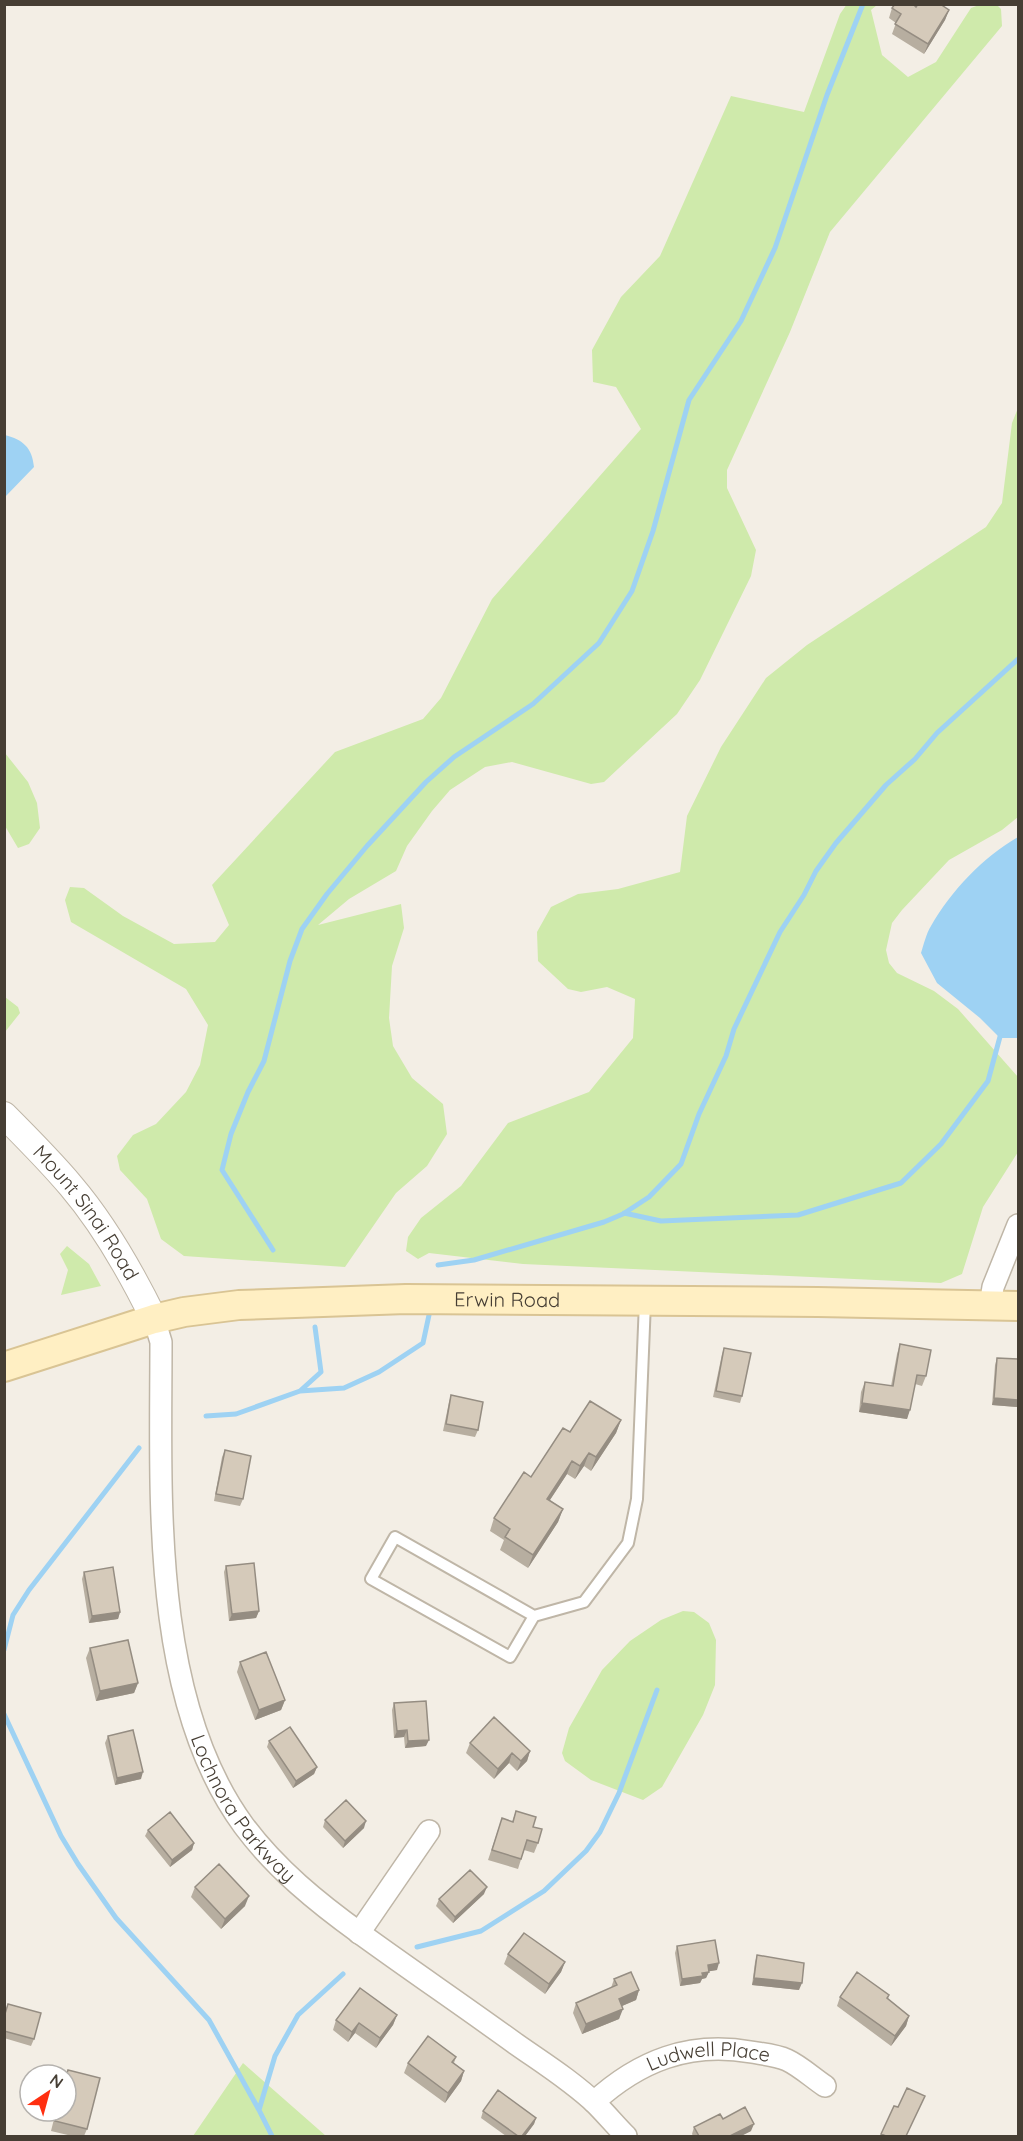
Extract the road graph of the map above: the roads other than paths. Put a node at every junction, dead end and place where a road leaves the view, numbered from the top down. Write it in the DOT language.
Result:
graph roads {
  1 [pos="4,1115"];
  2 [pos="1018,1225"];
  3 [pos="645,1302"];
  4 [pos="990,1306"];
  5 [pos="1018,1306"];
  6 [pos="154,1319"];
  7 [pos="4,1367"];
  8 [pos="534,1616"];
  9 [pos="429,1831"];
  10 [pos="359,1933"];
  11 [pos="825,2086"];
  12 [pos="594,2102"];
  13 [pos="626,2136"];
  1 -- 6 [label="street, Mount Sinai Road"];
  2 -- 4 [label="street"];
  3 -- 4 [label="main road, Erwin Road"];
  3 -- 6 [label="main road, Erwin Road"];
  3 -- 8 [label="lane"];
  4 -- 5 [label="main road, Erwin Road"];
  6 -- 7 [label="main road, Erwin Road"];
  6 -- 10 [label="street, Lochnora Parkway"];
  8 -- 8 [label="lane"];
  9 -- 10 [label="street"];
  10 -- 12 [label="street, Lochnora Parkway"];
  11 -- 12 [label="street, Ludwell Place"];
  12 -- 13 [label="street, Lochnora Parkway"];
}
